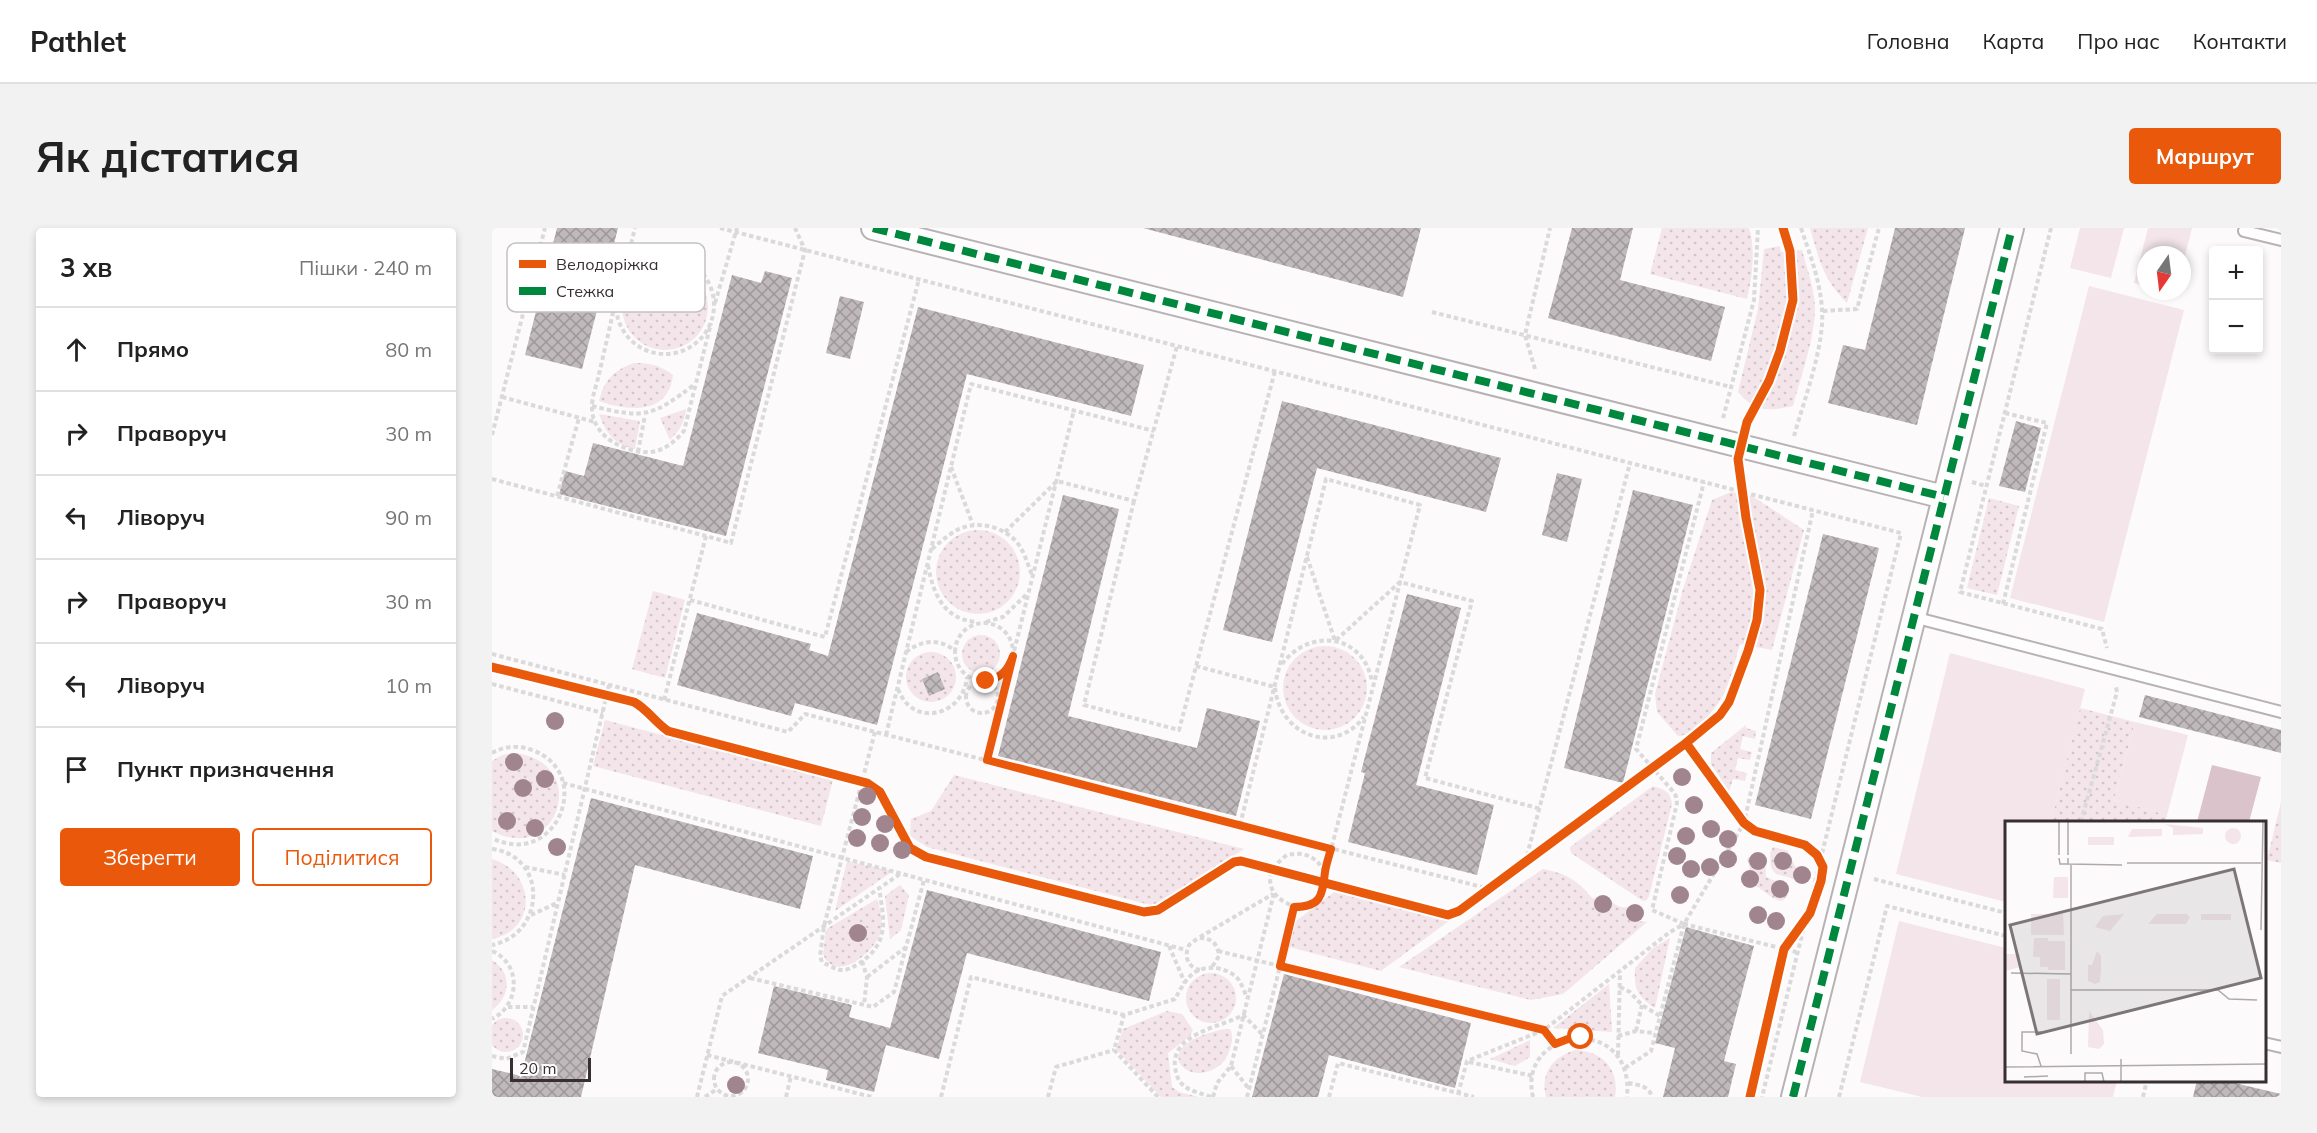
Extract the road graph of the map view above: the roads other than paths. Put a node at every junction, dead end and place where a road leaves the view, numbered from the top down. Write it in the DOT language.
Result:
graph roads {
  1 [pos="873,228"];
  2 [pos="2012,228"];
  3 [pos="2244,231"];
  4 [pos="2281,240"];
  5 [pos="1947,487"];
  6 [pos="1912,616"];
  7 [pos="2281,712"];
  8 [pos="2266,1043"];
  9 [pos="2281,1047"];
  10 [pos="1793,1097"];
  1 -- 5 [label="street"];
  2 -- 5 [label="street"];
  3 -- 4 [label="lane"];
  5 -- 6 [label="street"];
  6 -- 7 [label="lane"];
  6 -- 10 [label="street"];
  8 -- 9 [label="lane"];
}
